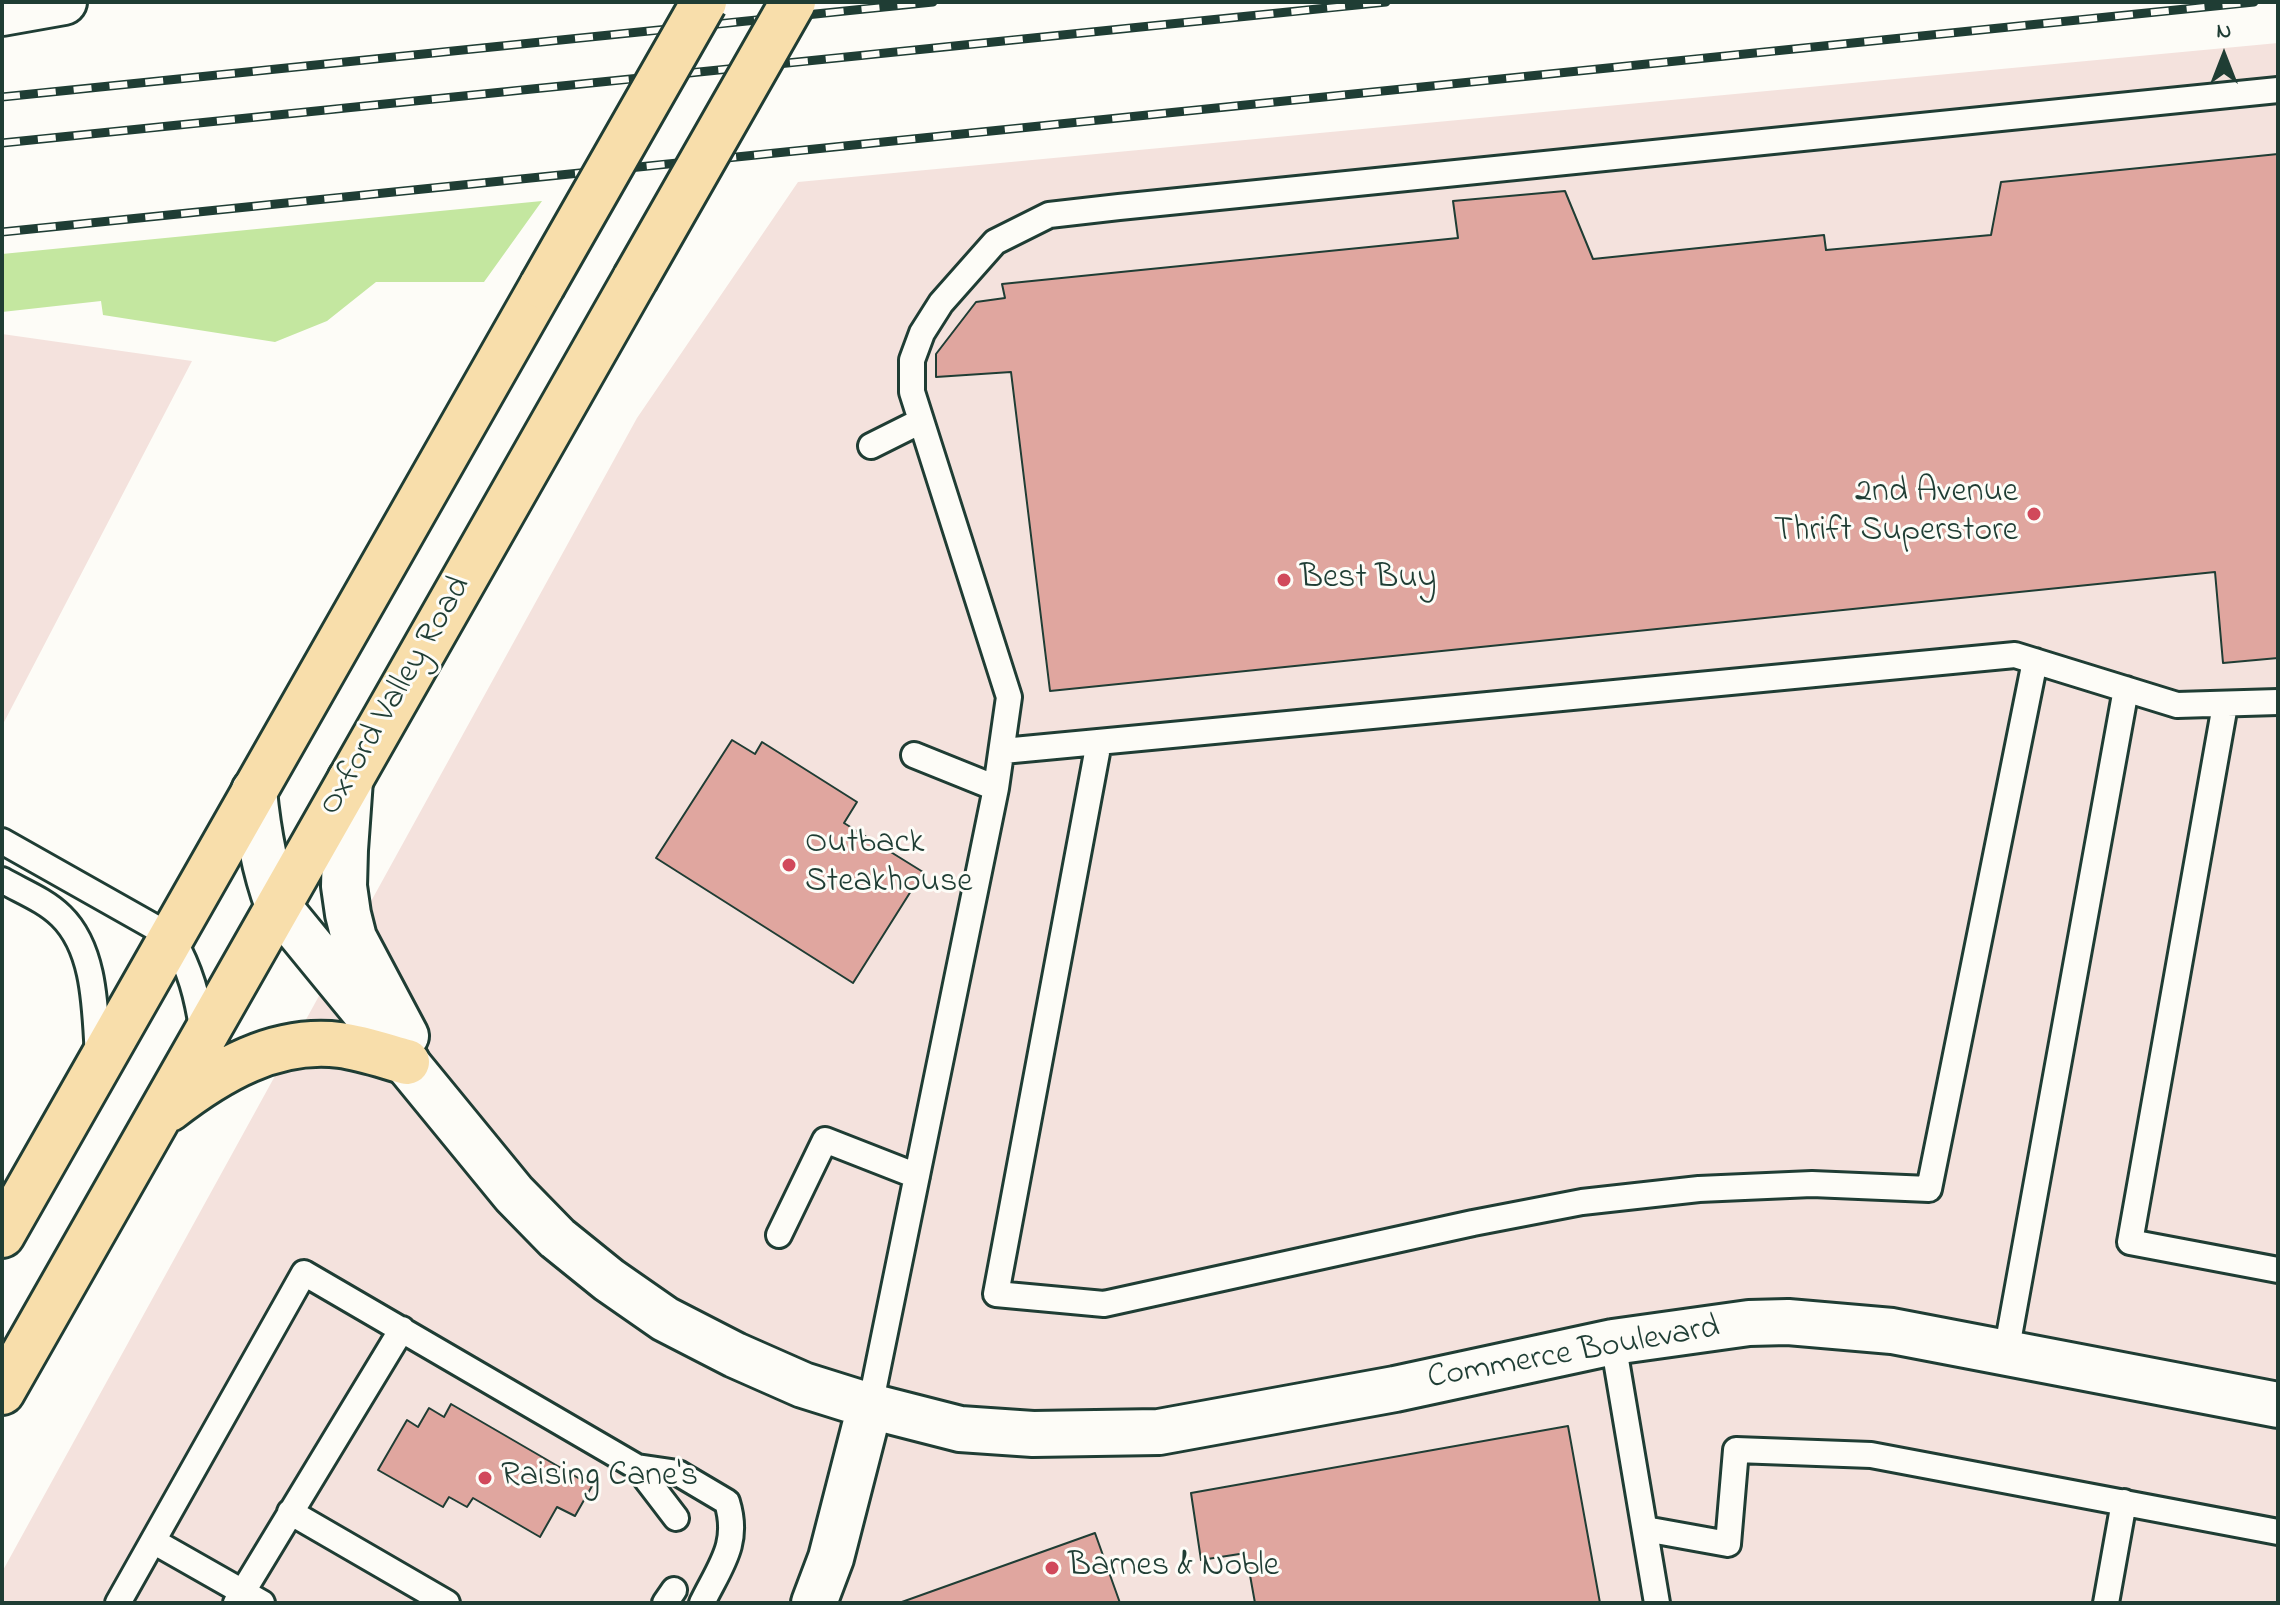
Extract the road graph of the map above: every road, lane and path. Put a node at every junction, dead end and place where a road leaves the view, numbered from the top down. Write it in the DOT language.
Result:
graph roads {
  1 [pos="64,2"];
  2 [pos="704,2"];
  3 [pos="793,2"];
  4 [pos="2,13"];
  5 [pos="2278,90"];
  6 [pos="921,421"];
  7 [pos="871,446"];
  8 [pos="2035,661"];
  9 [pos="2126,689"];
  10 [pos="2278,702"];
  11 [pos="2225,705"];
  12 [pos="1099,742"];
  13 [pos="1003,751"];
  14 [pos="914,755"];
  15 [pos="350,780"];
  16 [pos="996,788"];
  17 [pos="254,791"];
  18 [pos="2,841"];
  19 [pos="2,880"];
  20 [pos="278,906"];
  21 [pos="172,937"];
  22 [pos="203,1038"];
  23 [pos="407,1062"];
  24 [pos="99,1065"];
  25 [pos="438,1098"];
  26 [pos="158,1118"];
  27 [pos="917,1176"];
  28 [pos="2,1235"];
  29 [pos="779,1235"];
  30 [pos="2278,1270"];
  31 [pos="402,1329"];
  32 [pos="1613,1342"];
  33 [pos="2006,1353"];
  34 [pos="2,1392"];
  35 [pos="2278,1405"];
  36 [pos="870,1406"];
  37 [pos="637,1467"];
  38 [pos="2124,1502"];
  39 [pos="290,1512"];
  40 [pos="676,1518"];
  41 [pos="1645,1529"];
  42 [pos="2278,1532"];
  43 [pos="153,1541"];
  44 [pos="247,1599"];
  45 [pos="118,1603"];
  46 [pos="447,1603"];
  47 [pos="702,1603"];
  48 [pos="814,1603"];
  49 [pos="1657,1603"];
  50 [pos="2106,1603"];
  1 -- 4 [label="street"];
  2 -- 17 [label="main road, bridge"];
  3 -- 15 [label="main road, Oxford Valley Road, bridge"];
  5 -- 6 [label="lane"];
  6 -- 7 [label="lane"];
  6 -- 13 [label="lane"];
  8 -- 9 [label="lane"];
  8 -- 12 [label="lane"];
  8 -- 12 [label="lane"];
  9 -- 11 [label="lane"];
  9 -- 33 [label="lane"];
  10 -- 11 [label="lane"];
  11 -- 30 [label="lane"];
  12 -- 13 [label="lane"];
  13 -- 16 [label="lane"];
  14 -- 16 [label="lane"];
  15 -- 20 [label="main road, Oxford Valley Road"];
  15 -- 25 [label="street, Commerce Boulevard"];
  16 -- 27 [label="lane"];
  17 -- 20 [label="street, Commerce Boulevard"];
  17 -- 21 [label="main road"];
  18 -- 21 [label="lane"];
  19 -- 24 [label="lane"];
  20 -- 22 [label="main road, Oxford Valley Road"];
  20 -- 23 [label="street, Commerce Boulevard"];
  21 -- 22 [label="lane"];
  21 -- 24 [label="main road"];
  22 -- 26 [label="main road, Oxford Valley Road"];
  23 -- 25 [label="street, Commerce Boulevard"];
  23 -- 26 [label="main road"];
  24 -- 28 [label="main road"];
  25 -- 36 [label="street, Commerce Boulevard"];
  26 -- 34 [label="main road, Oxford Valley Road"];
  27 -- 29 [label="lane"];
  27 -- 36 [label="lane"];
  31 -- 37 [label="lane"];
  31 -- 39 [label="lane"];
  31 -- 43 [label="lane"];
  32 -- 33 [label="street, Commerce Boulevard"];
  32 -- 36 [label="street, Commerce Boulevard"];
  32 -- 41 [label="lane"];
  33 -- 35 [label="street, Commerce Boulevard"];
  36 -- 48 [label="street"];
  37 -- 40 [label="lane"];
  37 -- 47 [label="lane"];
  38 -- 41 [label="lane"];
  38 -- 42 [label="lane"];
  38 -- 50 [label="lane"];
  39 -- 44 [label="lane"];
  39 -- 46 [label="lane"];
  41 -- 49 [label="lane"];
  43 -- 44 [label="lane"];
  43 -- 45 [label="lane"];
}
